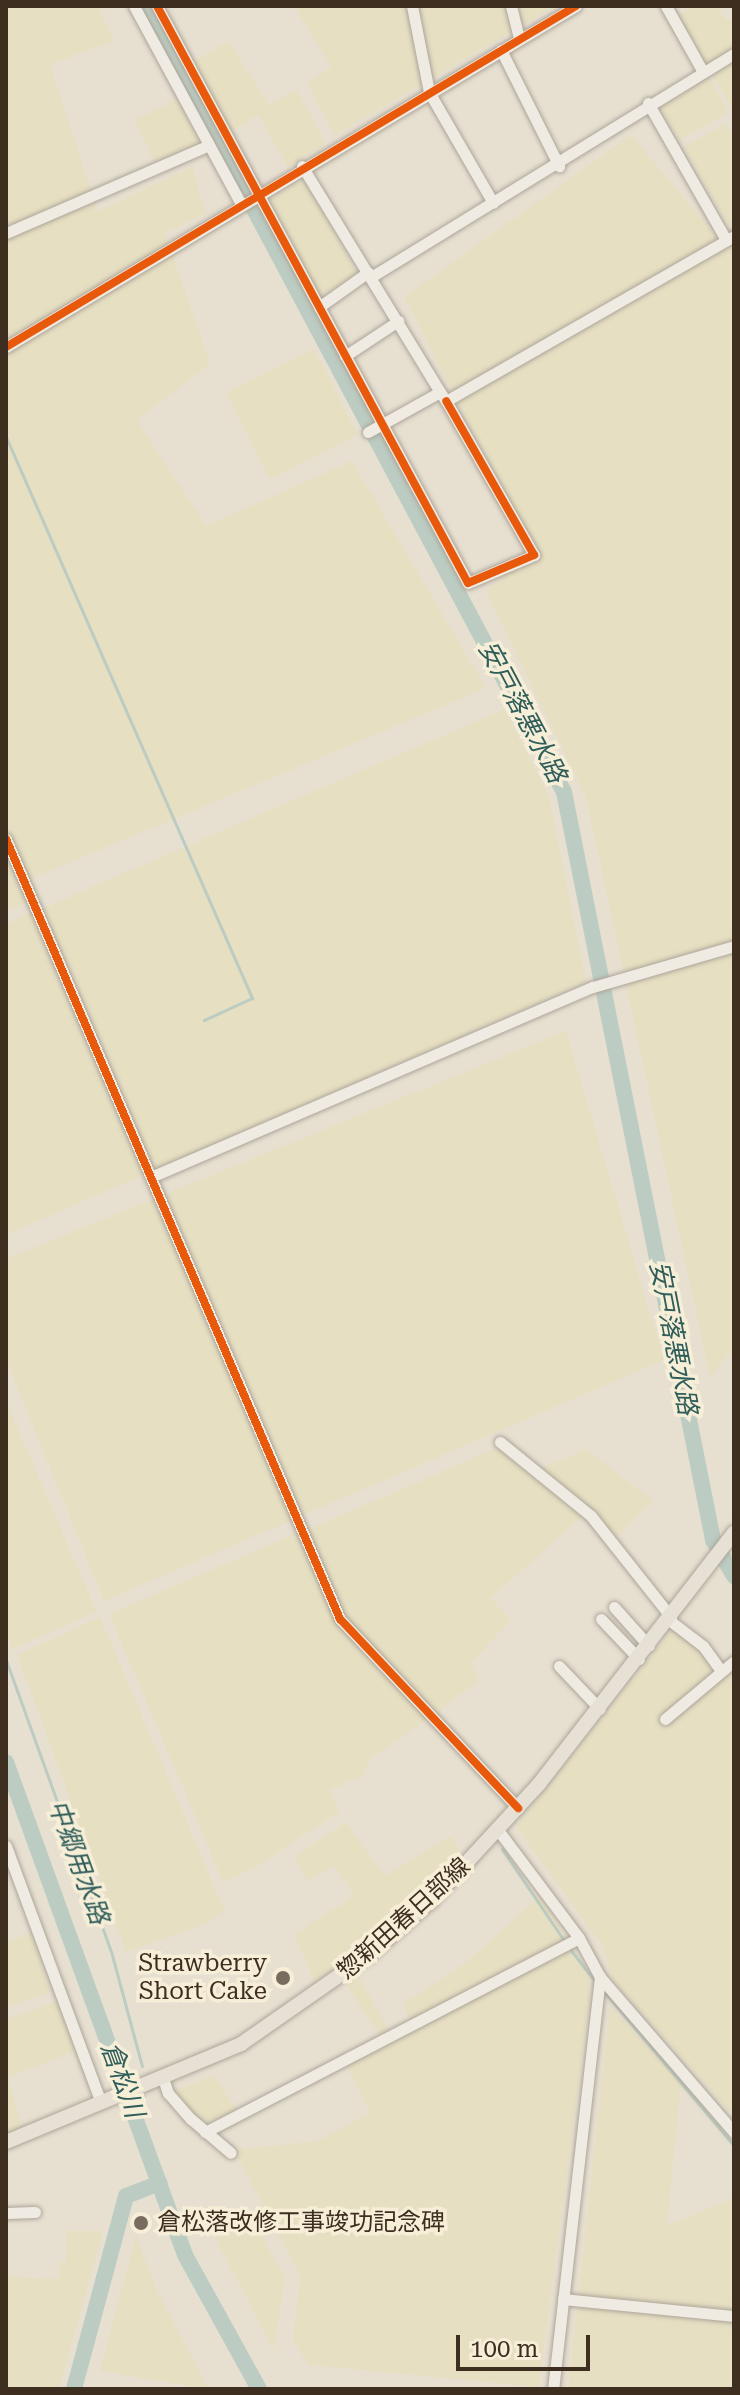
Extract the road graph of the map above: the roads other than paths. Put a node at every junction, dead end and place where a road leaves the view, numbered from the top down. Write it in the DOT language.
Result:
graph roads {
  1 [pos="134,6"];
  2 [pos="157,6"];
  3 [pos="412,6"];
  4 [pos="511,6"];
  5 [pos="576,6"];
  6 [pos="666,6"];
  7 [pos="519,39"];
  8 [pos="501,50"];
  9 [pos="734,54"];
  10 [pos="703,72"];
  11 [pos="429,92"];
  12 [pos="648,103"];
  13 [pos="209,145"];
  14 [pos="302,166"];
  15 [pos="559,166"];
  16 [pos="257,195"];
  17 [pos="242,203"];
  18 [pos="493,203"];
  19 [pos="6,233"];
  20 [pos="730,238"];
  21 [pos="370,274"];
  22 [pos="319,307"];
  23 [pos="398,321"];
  24 [pos="6,347"];
  25 [pos="345,356"];
  26 [pos="443,396"];
  27 [pos="382,424"];
  28 [pos="368,432"];
  29 [pos="6,839"];
  30 [pos="734,946"];
  31 [pos="151,1177"];
  32 [pos="500,1442"];
  33 [pos="734,1533"];
  34 [pos="614,1607"];
  35 [pos="601,1619"];
  36 [pos="670,1619"];
  37 [pos="649,1646"];
  38 [pos="639,1659"];
  39 [pos="734,1661"];
  40 [pos="559,1666"];
  41 [pos="721,1671"];
  42 [pos="600,1709"];
  43 [pos="665,1719"];
  44 [pos="518,1808"];
  45 [pos="498,1830"];
  46 [pos="6,1846"];
  47 [pos="579,1938"];
  48 [pos="600,1977"];
  49 [pos="163,2078"];
  50 [pos="101,2103"];
  51 [pos="205,2132"];
  52 [pos="734,2132"];
  53 [pos="6,2142"];
  54 [pos="231,2153"];
  55 [pos="35,2212"];
  56 [pos="6,2213"];
  57 [pos="563,2299"];
  58 [pos="734,2316"];
  59 [pos="553,2389"];
  1 -- 13 [label="street"];
  2 -- 16 [label="street"];
  3 -- 11 [label="street"];
  4 -- 7 [label="street"];
  5 -- 7 [label="street"];
  6 -- 10 [label="street"];
  7 -- 8 [label="street"];
  8 -- 11 [label="street"];
  8 -- 15 [label="street"];
  9 -- 10 [label="street"];
  10 -- 12 [label="street"];
  11 -- 14 [label="street"];
  11 -- 18 [label="street"];
  12 -- 15 [label="street"];
  12 -- 20 [label="street"];
  13 -- 17 [label="street"];
  13 -- 19 [label="street"];
  14 -- 16 [label="street"];
  14 -- 21 [label="street"];
  15 -- 18 [label="street"];
  16 -- 17 [label="street"];
  16 -- 22 [label="street"];
  17 -- 24 [label="street"];
  18 -- 21 [label="street"];
  20 -- 26 [label="street"];
  21 -- 22 [label="street"];
  21 -- 23 [label="street"];
  22 -- 25 [label="street"];
  23 -- 25 [label="street"];
  23 -- 26 [label="street"];
  25 -- 27 [label="street"];
  26 -- 27 [label="street"];
  26 -- 27 [label="street"];
  27 -- 28 [label="street"];
  29 -- 31 [label="street"];
  30 -- 31 [label="street"];
  31 -- 44 [label="street"];
  32 -- 36 [label="street"];
  33 -- 36 [label="main road, 惣新田春日部線"];
  34 -- 37 [label="street"];
  35 -- 38 [label="street"];
  36 -- 37 [label="main road, 惣新田春日部線"];
  36 -- 41 [label="street"];
  37 -- 38 [label="main road, 惣新田春日部線"];
  38 -- 42 [label="main road, 惣新田春日部線"];
  39 -- 41 [label="street"];
  40 -- 42 [label="street"];
  41 -- 43 [label="street"];
  42 -- 44 [label="main road, 惣新田春日部線"];
  44 -- 45 [label="main road, 惣新田春日部線"];
  45 -- 47 [label="street"];
  45 -- 49 [label="main road, 惣新田春日部線"];
  46 -- 50 [label="street"];
  47 -- 48 [label="street"];
  47 -- 51 [label="street"];
  48 -- 52 [label="street"];
  48 -- 57 [label="street"];
  49 -- 50 [label="main road, 惣新田春日部線"];
  49 -- 51 [label="street"];
  50 -- 53 [label="main road, 惣新田春日部線"];
  51 -- 54 [label="street"];
  55 -- 56 [label="street"];
  57 -- 58 [label="street"];
  57 -- 59 [label="street"];
}
